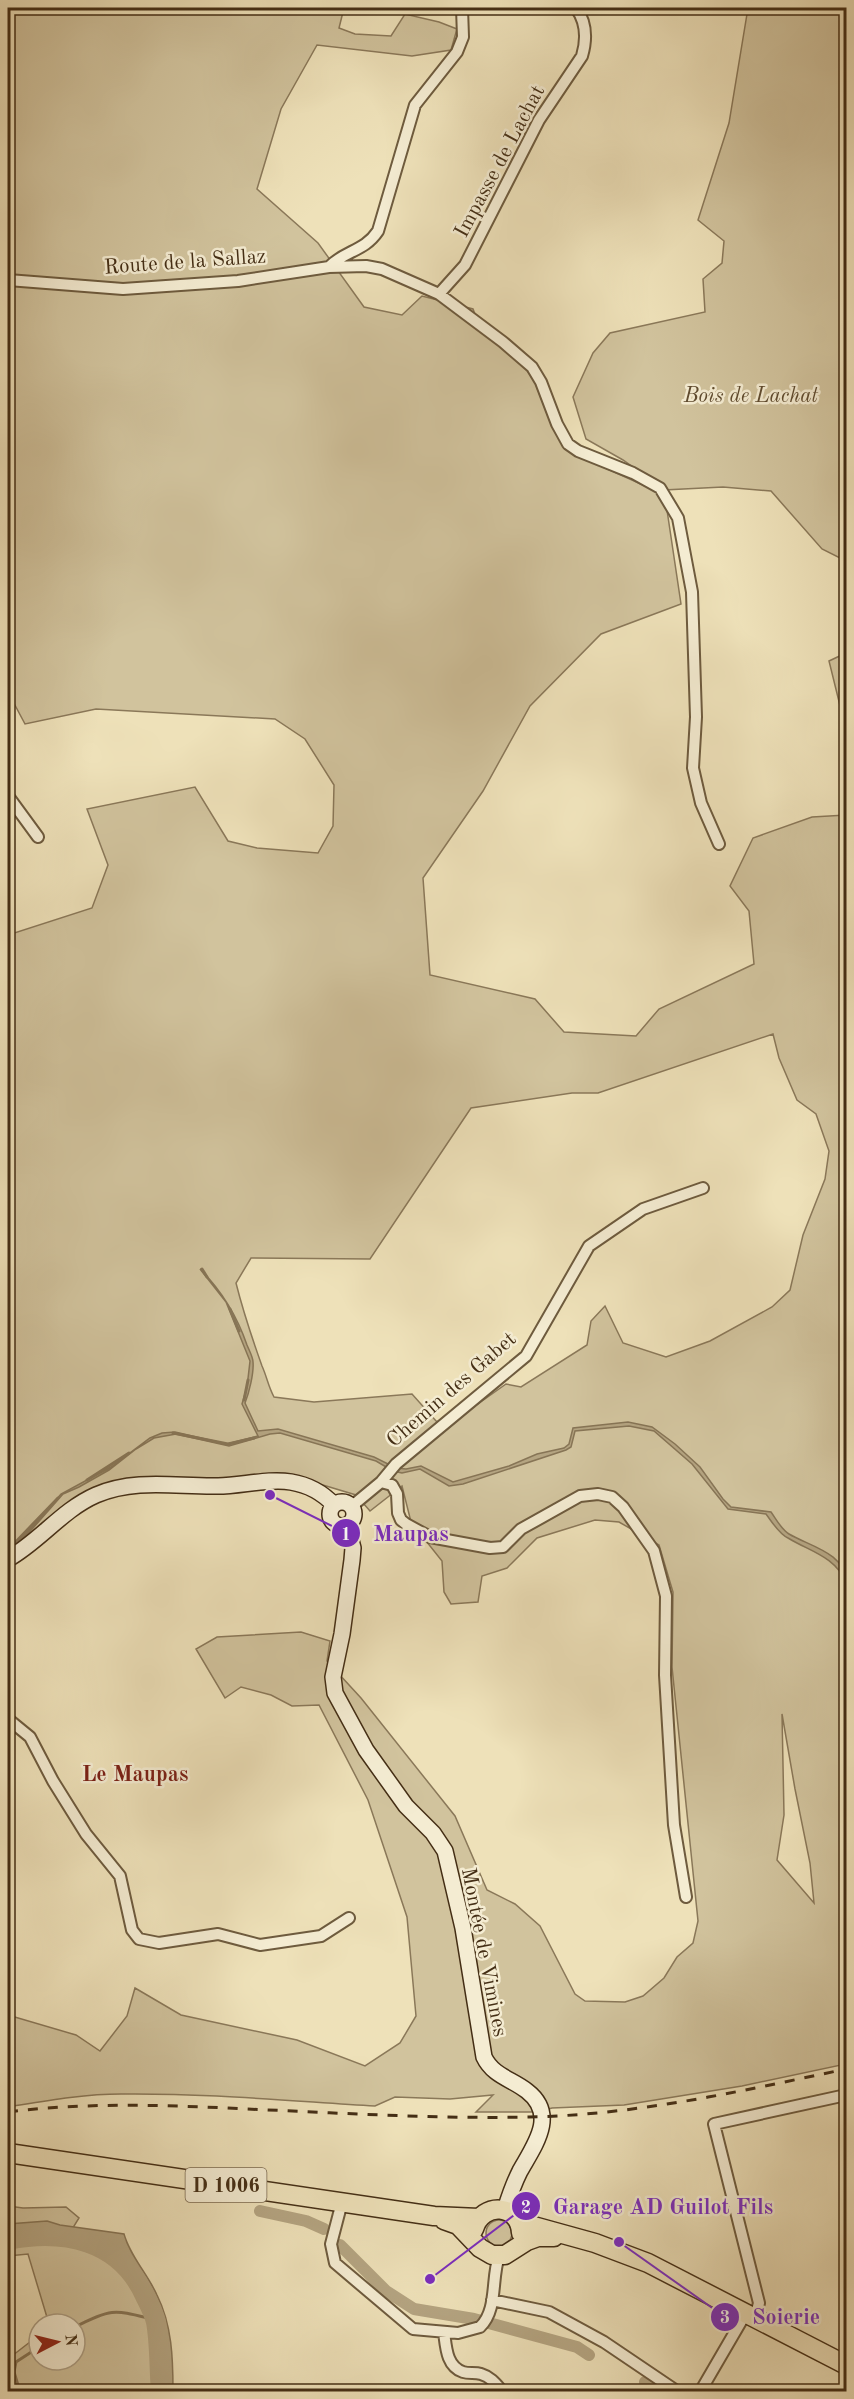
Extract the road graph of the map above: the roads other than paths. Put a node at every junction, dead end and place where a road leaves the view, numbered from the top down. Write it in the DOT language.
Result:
graph roads {
  1 [pos="462,8"];
  2 [pos="576,8"];
  3 [pos="329,267"];
  4 [pos="8,280"];
  5 [pos="439,294"];
  6 [pos="8,796"];
  7 [pos="38,837"];
  8 [pos="719,844"];
  9 [pos="703,1188"];
  10 [pos="381,1482"];
  11 [pos="334,1505"];
  12 [pos="352,1506"];
  13 [pos="347,1525"];
  14 [pos="8,1559"];
  15 [pos="8,1719"];
  16 [pos="686,1897"];
  17 [pos="349,1918"];
  18 [pos="846,2095"];
  19 [pos="8,2153"];
  20 [pos="342,2202"];
  21 [pos="434,2216"];
  22 [pos="512,2216"];
  23 [pos="479,2218"];
  24 [pos="570,2237"];
  25 [pos="476,2242"];
  26 [pos="516,2247"];
  27 [pos="499,2256"];
  28 [pos="492,2300"];
  29 [pos="751,2315"];
  30 [pos="444,2332"];
  31 [pos="846,2365"];
  32 [pos="503,2391"];
  33 [pos="678,2391"];
  34 [pos="700,2391"];
  1 -- 3 [label="street"];
  2 -- 5 [label="street, Impasse de Lachat"];
  3 -- 4 [label="street, Route de la Sallaz"];
  3 -- 5 [label="street, Route de la Sallaz"];
  5 -- 8 [label="street, Route de la Sallaz"];
  6 -- 7 [label="street"];
  9 -- 10 [label="street, Chemin des Gabet"];
  10 -- 12 [label="street, Chemin des Gabet"];
  10 -- 16 [label="street"];
  11 -- 12 [label="street"];
  11 -- 13 [label="street"];
  11 -- 14 [label="street"];
  12 -- 13 [label="street"];
  13 -- 22 [label="street, Montée de Vimines"];
  15 -- 17 [label="street"];
  18 -- 29 [label="street"];
  19 -- 20 [label="main road, D 1006"];
  20 -- 21 [label="main road, D 1006"];
  20 -- 30 [label="street"];
  21 -- 23 [label="main road, D 1006"];
  21 -- 25 [label="main road, D 1006"];
  22 -- 23 [label="main road"];
  22 -- 24 [label="main road"];
  22 -- 26 [label="main road"];
  23 -- 25 [label="main road"];
  24 -- 26 [label="main road"];
  24 -- 29 [label="main road"];
  25 -- 27 [label="main road"];
  26 -- 27 [label="main road"];
  27 -- 28 [label="street"];
  28 -- 30 [label="street"];
  28 -- 33 [label="street"];
  29 -- 31 [label="main road"];
  29 -- 34 [label="street"];
  30 -- 32 [label="street"];
}
